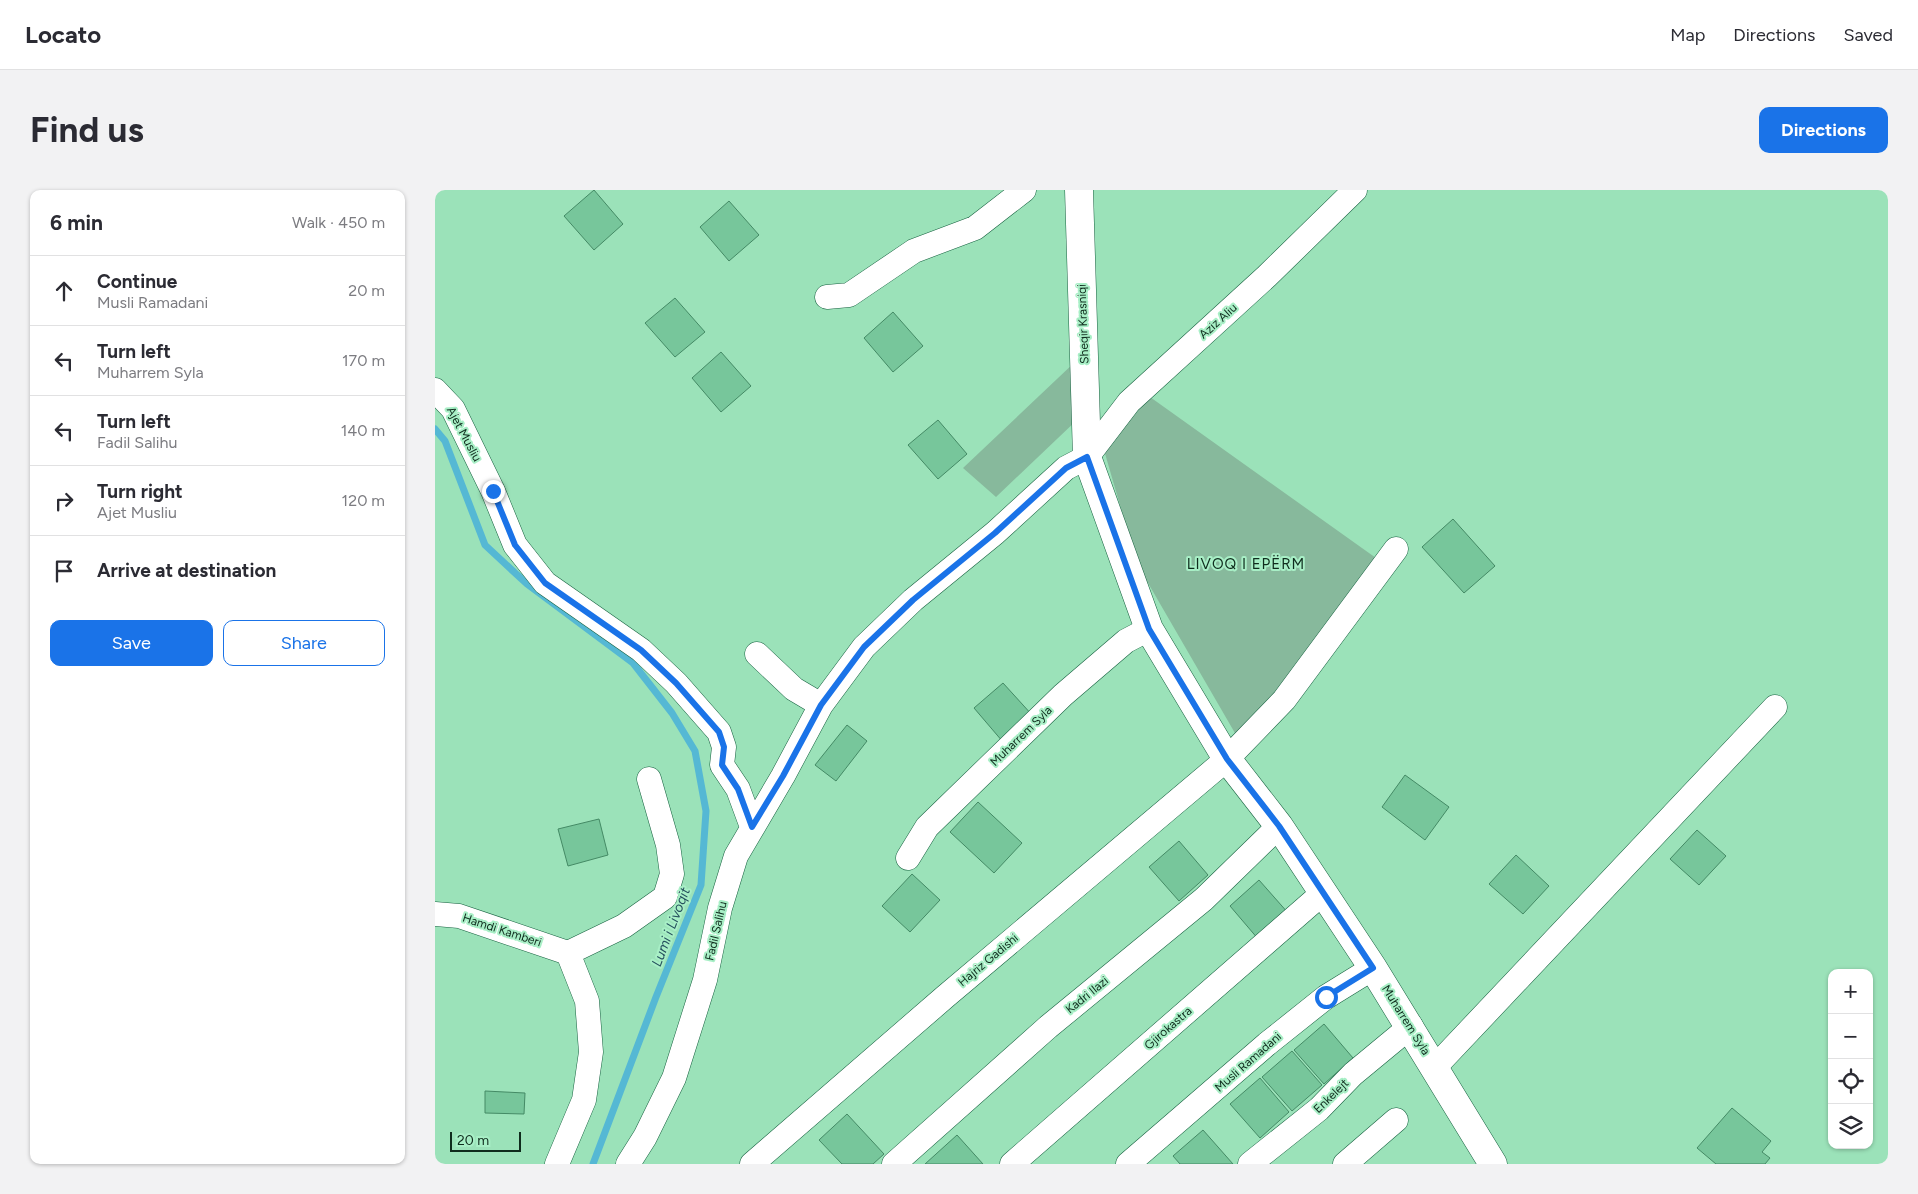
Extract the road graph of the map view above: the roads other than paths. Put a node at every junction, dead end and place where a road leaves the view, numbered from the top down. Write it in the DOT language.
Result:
graph roads {
  1 [pos="1024,190"];
  2 [pos="1079,190"];
  3 [pos="1355,190"];
  4 [pos="827,297"];
  5 [pos="435,390"];
  6 [pos="1087,457"];
  7 [pos="1396,549"];
  8 [pos="1149,629"];
  9 [pos="757,654"];
  10 [pos="821,705"];
  11 [pos="1775,707"];
  12 [pos="1227,759"];
  13 [pos="649,779"];
  14 [pos="1279,826"];
  15 [pos="752,827"];
  16 [pos="908,858"];
  17 [pos="1324,892"];
  18 [pos="435,914"];
  19 [pos="568,953"];
  20 [pos="1373,968"];
  21 [pos="1411,1026"];
  22 [pos="1435,1067"];
  23 [pos="1396,1120"];
  24 [pos="557,1164"];
  25 [pos="628,1164"];
  26 [pos="752,1164"];
  27 [pos="894,1164"];
  28 [pos="1012,1164"];
  29 [pos="1128,1164"];
  30 [pos="1250,1164"];
  31 [pos="1345,1164"];
  32 [pos="1493,1164"];
  1 -- 4 [label="street"];
  2 -- 6 [label="street, Sheqir Krasniqi"];
  3 -- 6 [label="street, Aziz Aliu"];
  5 -- 15 [label="street, Ajet Musliu"];
  6 -- 8 [label="street, Muharrem Syla"];
  6 -- 10 [label="street, Fadil Salihu"];
  7 -- 12 [label="street"];
  8 -- 12 [label="street, Muharrem Syla"];
  8 -- 16 [label="street, Muharrem Syla"];
  9 -- 10 [label="street"];
  10 -- 15 [label="street, Fadil Salihu"];
  11 -- 22 [label="street"];
  12 -- 14 [label="street, Muharrem Syla"];
  12 -- 26 [label="street, Hajriz Gadishi"];
  13 -- 19 [label="street"];
  14 -- 17 [label="street, Muharrem Syla"];
  14 -- 27 [label="street, Kadri Ilazi"];
  15 -- 25 [label="street, Fadil Salihu"];
  17 -- 20 [label="street, Muharrem Syla"];
  17 -- 28 [label="street, Gjirokastra"];
  18 -- 19 [label="street, Hamdi Kamberi"];
  19 -- 24 [label="street"];
  20 -- 21 [label="street, Muharrem Syla"];
  20 -- 29 [label="street, Musli Ramadani"];
  21 -- 22 [label="street, Muharrem Syla"];
  21 -- 30 [label="street, Enkelejt"];
  22 -- 32 [label="street, Muharrem Syla"];
  23 -- 31 [label="street"];
}
